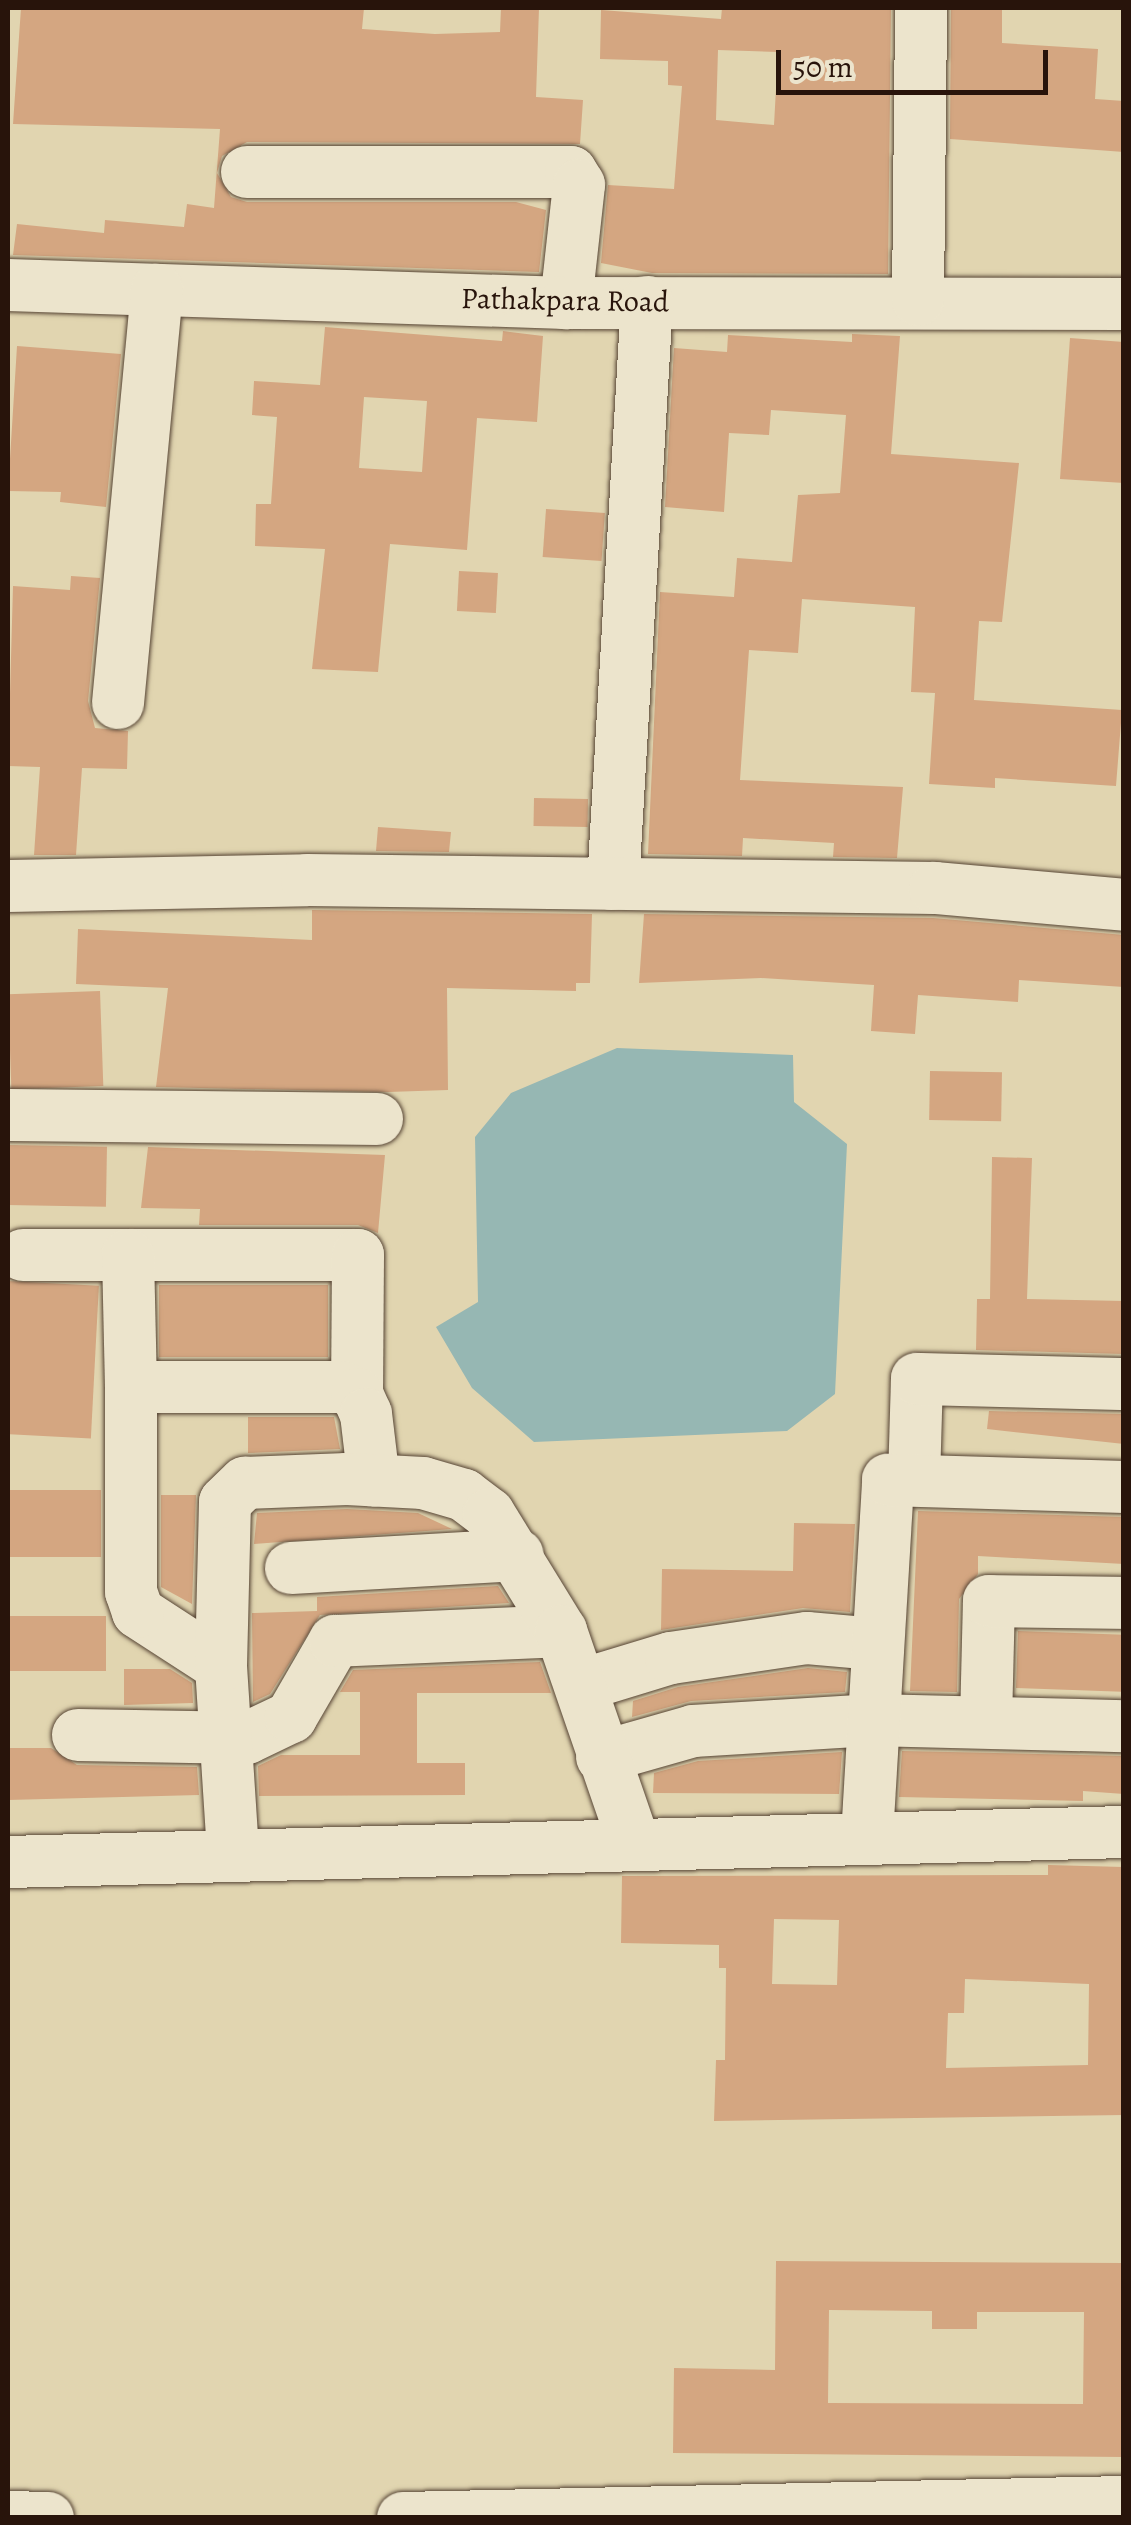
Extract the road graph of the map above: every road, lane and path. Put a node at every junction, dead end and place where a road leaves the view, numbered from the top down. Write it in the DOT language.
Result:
graph roads {
  1 [pos="921,8"];
  2 [pos="246,172"];
  3 [pos="8,285"];
  4 [pos="157,290"];
  5 [pos="918,300"];
  6 [pos="647,302"];
  7 [pos="566,303"];
  8 [pos="1124,304"];
  9 [pos="118,703"];
  10 [pos="613,884"];
  11 [pos="8,886"];
  12 [pos="1124,905"];
  13 [pos="8,1115"];
  14 [pos="377,1119"];
  15 [pos="23,1254"];
  16 [pos="128,1255"];
  17 [pos="1124,1384"];
  18 [pos="131,1387"];
  19 [pos="357,1394"];
  20 [pos="901,1480"];
  21 [pos="374,1481"];
  22 [pos="1124,1487"];
  23 [pos="518,1555"];
  24 [pos="290,1568"];
  25 [pos="1124,1603"];
  26 [pos="561,1630"];
  27 [pos="876,1644"];
  28 [pos="221,1666"];
  29 [pos="582,1685"];
  30 [pos="871,1720"];
  31 [pos="986,1722"];
  32 [pos="1124,1726"];
  33 [pos="78,1735"];
  34 [pos="226,1739"];
  35 [pos="602,1757"];
  36 [pos="1124,1832"];
  37 [pos="867,1837"];
  38 [pos="633,1840"];
  39 [pos="234,1852"];
  40 [pos="8,1862"];
  41 [pos="1124,2502"];
  42 [pos="8,2517"];
  43 [pos="48,2518"];
  44 [pos="403,2518"];
  1 -- 5 [label="street"];
  2 -- 7 [label="street"];
  3 -- 4 [label="street, Pathakpara Road"];
  4 -- 7 [label="street, Pathakpara Road"];
  4 -- 9 [label="street"];
  5 -- 6 [label="street, Pathakpara Road"];
  5 -- 8 [label="street, Pathakpara Road"];
  6 -- 7 [label="street, Pathakpara Road"];
  6 -- 10 [label="street"];
  10 -- 11 [label="street"];
  10 -- 12 [label="street"];
  13 -- 14 [label="street"];
  15 -- 16 [label="street"];
  16 -- 18 [label="street"];
  16 -- 19 [label="street"];
  17 -- 20 [label="street"];
  18 -- 19 [label="street"];
  18 -- 28 [label="street"];
  19 -- 21 [label="street"];
  20 -- 22 [label="street"];
  20 -- 27 [label="street"];
  21 -- 23 [label="street"];
  21 -- 28 [label="street"];
  23 -- 24 [label="street"];
  23 -- 26 [label="street"];
  25 -- 31 [label="street"];
  26 -- 29 [label="street"];
  26 -- 34 [label="street"];
  27 -- 29 [label="street"];
  27 -- 30 [label="street"];
  28 -- 34 [label="street"];
  29 -- 35 [label="street"];
  30 -- 31 [label="street"];
  30 -- 35 [label="street"];
  30 -- 37 [label="street"];
  31 -- 32 [label="street"];
  33 -- 34 [label="street"];
  34 -- 39 [label="street"];
  35 -- 38 [label="street"];
  36 -- 37 [label="street"];
  37 -- 38 [label="street"];
  38 -- 39 [label="street"];
  39 -- 40 [label="street"];
  41 -- 44 [label="street"];
  42 -- 43 [label="street"];
}
